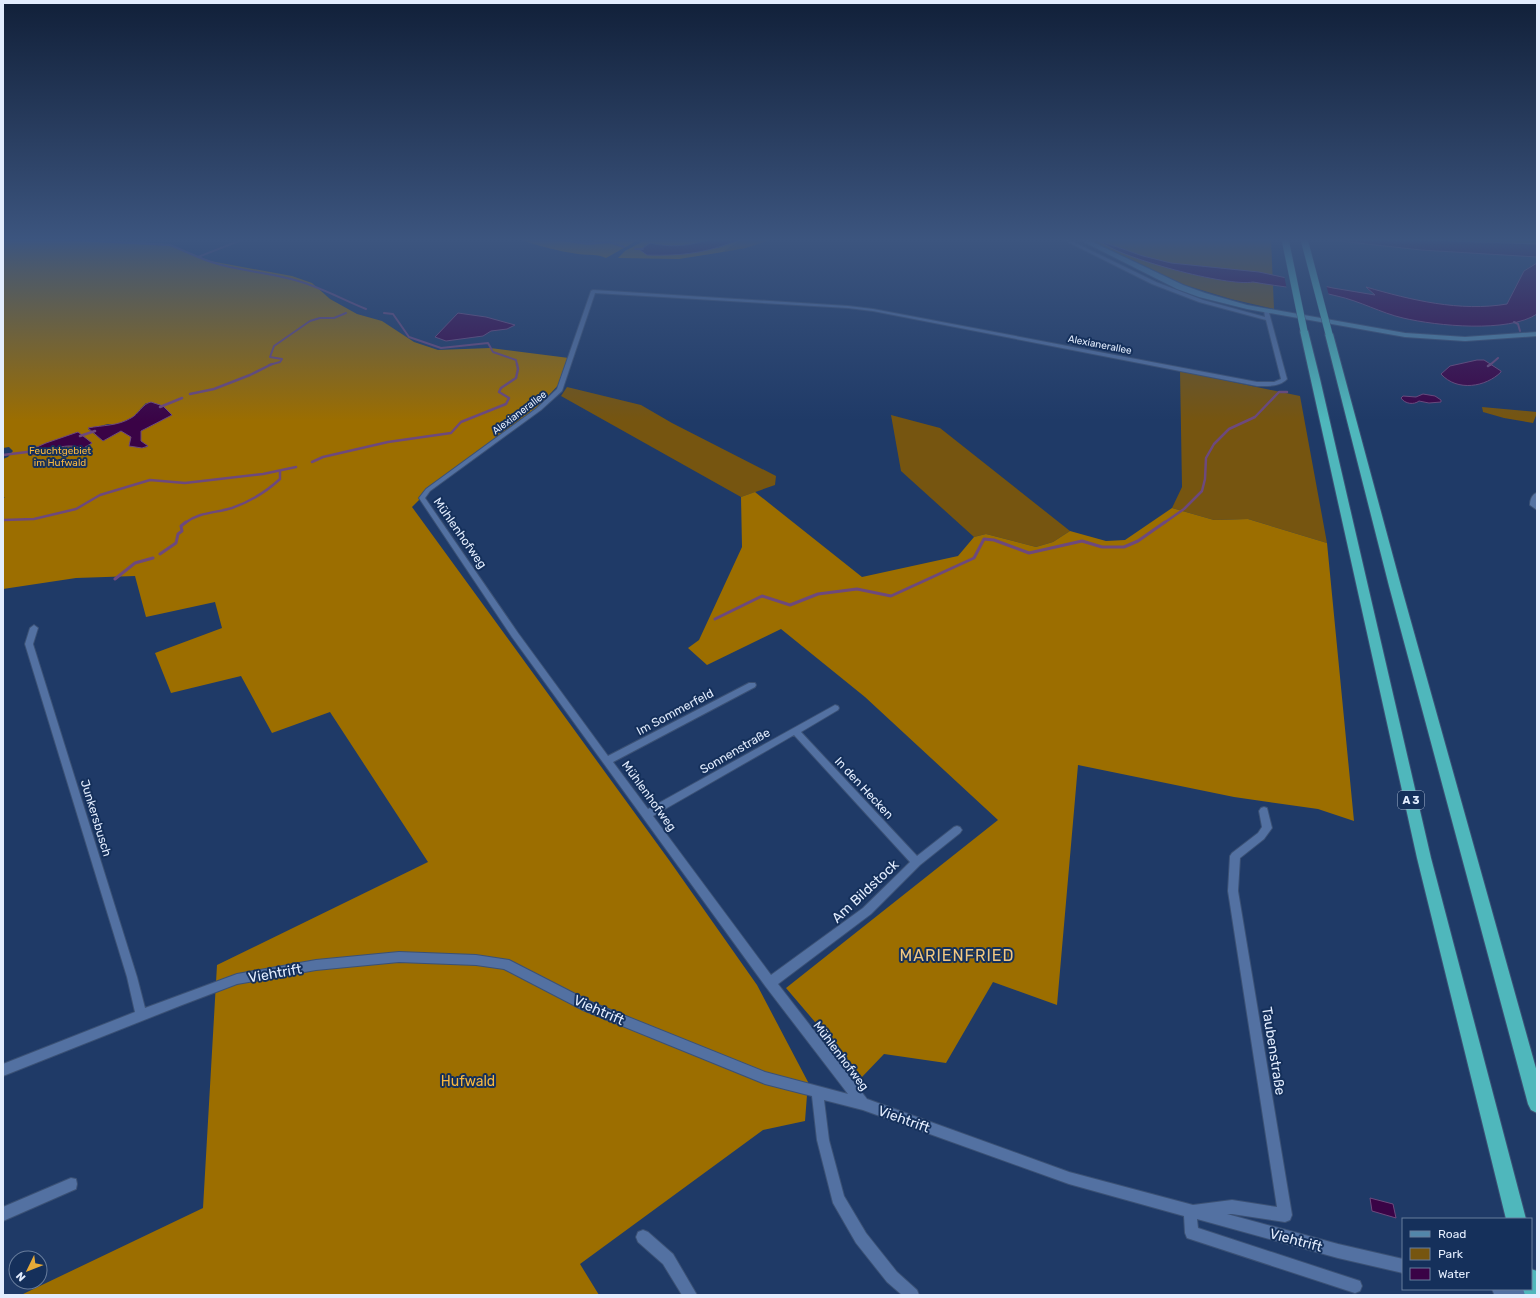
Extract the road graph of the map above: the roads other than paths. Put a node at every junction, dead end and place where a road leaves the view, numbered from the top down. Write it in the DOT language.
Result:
graph roads {
  1 [pos="590,300"];
  2 [pos="730,300"];
  3 [pos="1197,300"];
  4 [pos="1219,300"];
  5 [pos="1297,300"];
  6 [pos="1320,300"];
  7 [pos="1266,310"];
  8 [pos="1267,319"];
  9 [pos="1537,334"];
  10 [pos="1537,495"];
  11 [pos="422,498"];
  12 [pos="1537,508"];
  13 [pos="34,628"];
  14 [pos="752,684"];
  15 [pos="835,708"];
  16 [pos="795,731"];
  17 [pos="608,760"];
  18 [pos="1264,811"];
  19 [pos="648,814"];
  20 [pos="957,830"];
  21 [pos="916,862"];
  22 [pos="770,983"];
  23 [pos="141,1016"];
  24 [pos="3,1070"];
  25 [pos="817,1090"];
  26 [pos="863,1104"];
  27 [pos="1537,1104"];
  28 [pos="71,1184"];
  29 [pos="1190,1212"];
  30 [pos="3,1214"];
  31 [pos="1516,1218"];
  32 [pos="643,1237"];
  33 [pos="1402,1266"];
  34 [pos="1532,1283"];
  35 [pos="1355,1286"];
  36 [pos="1502,1290"];
  37 [pos="690,1295"];
  38 [pos="912,1295"];
  39 [pos="1520,1295"];
  40 [pos="1535,1295"];
  1 -- 11 [label="street, Alexianerallee"];
  2 -- 8 [label="street, Alexianerallee"];
  3 -- 8 [label="street"];
  4 -- 7 [label="main road"];
  5 -- 31 [label="highway, A 3, bridge"];
  6 -- 27 [label="highway, bridge"];
  7 -- 8 [label="street, Alexianerallee"];
  7 -- 9 [label="main road"];
  10 -- 12 [label="street"];
  11 -- 17 [label="street, Mühlenhofweg"];
  13 -- 23 [label="street, Junkersbusch"];
  14 -- 17 [label="street, Im Sommerfeld"];
  15 -- 16 [label="street, Sonnenstraße"];
  16 -- 19 [label="street, Sonnenstraße"];
  16 -- 21 [label="street, In den Hecken"];
  17 -- 19 [label="street, Mühlenhofweg"];
  18 -- 29 [label="street, Taubenstraße"];
  19 -- 22 [label="street, Mühlenhofweg"];
  20 -- 21 [label="street, Am Bildstock"];
  21 -- 22 [label="street, Am Bildstock"];
  22 -- 26 [label="street, Mühlenhofweg"];
  23 -- 24 [label="street, Viehtrift"];
  23 -- 25 [label="street, Viehtrift"];
  25 -- 26 [label="street, Viehtrift"];
  25 -- 38 [label="street"];
  26 -- 29 [label="street, Viehtrift"];
  28 -- 30 [label="street"];
  29 -- 33 [label="street, Viehtrift"];
  29 -- 35 [label="street, Viehtrift"];
  32 -- 37 [label="street"];
  34 -- 40 [label="highway"];
  36 -- 39 [label="street"];
}
